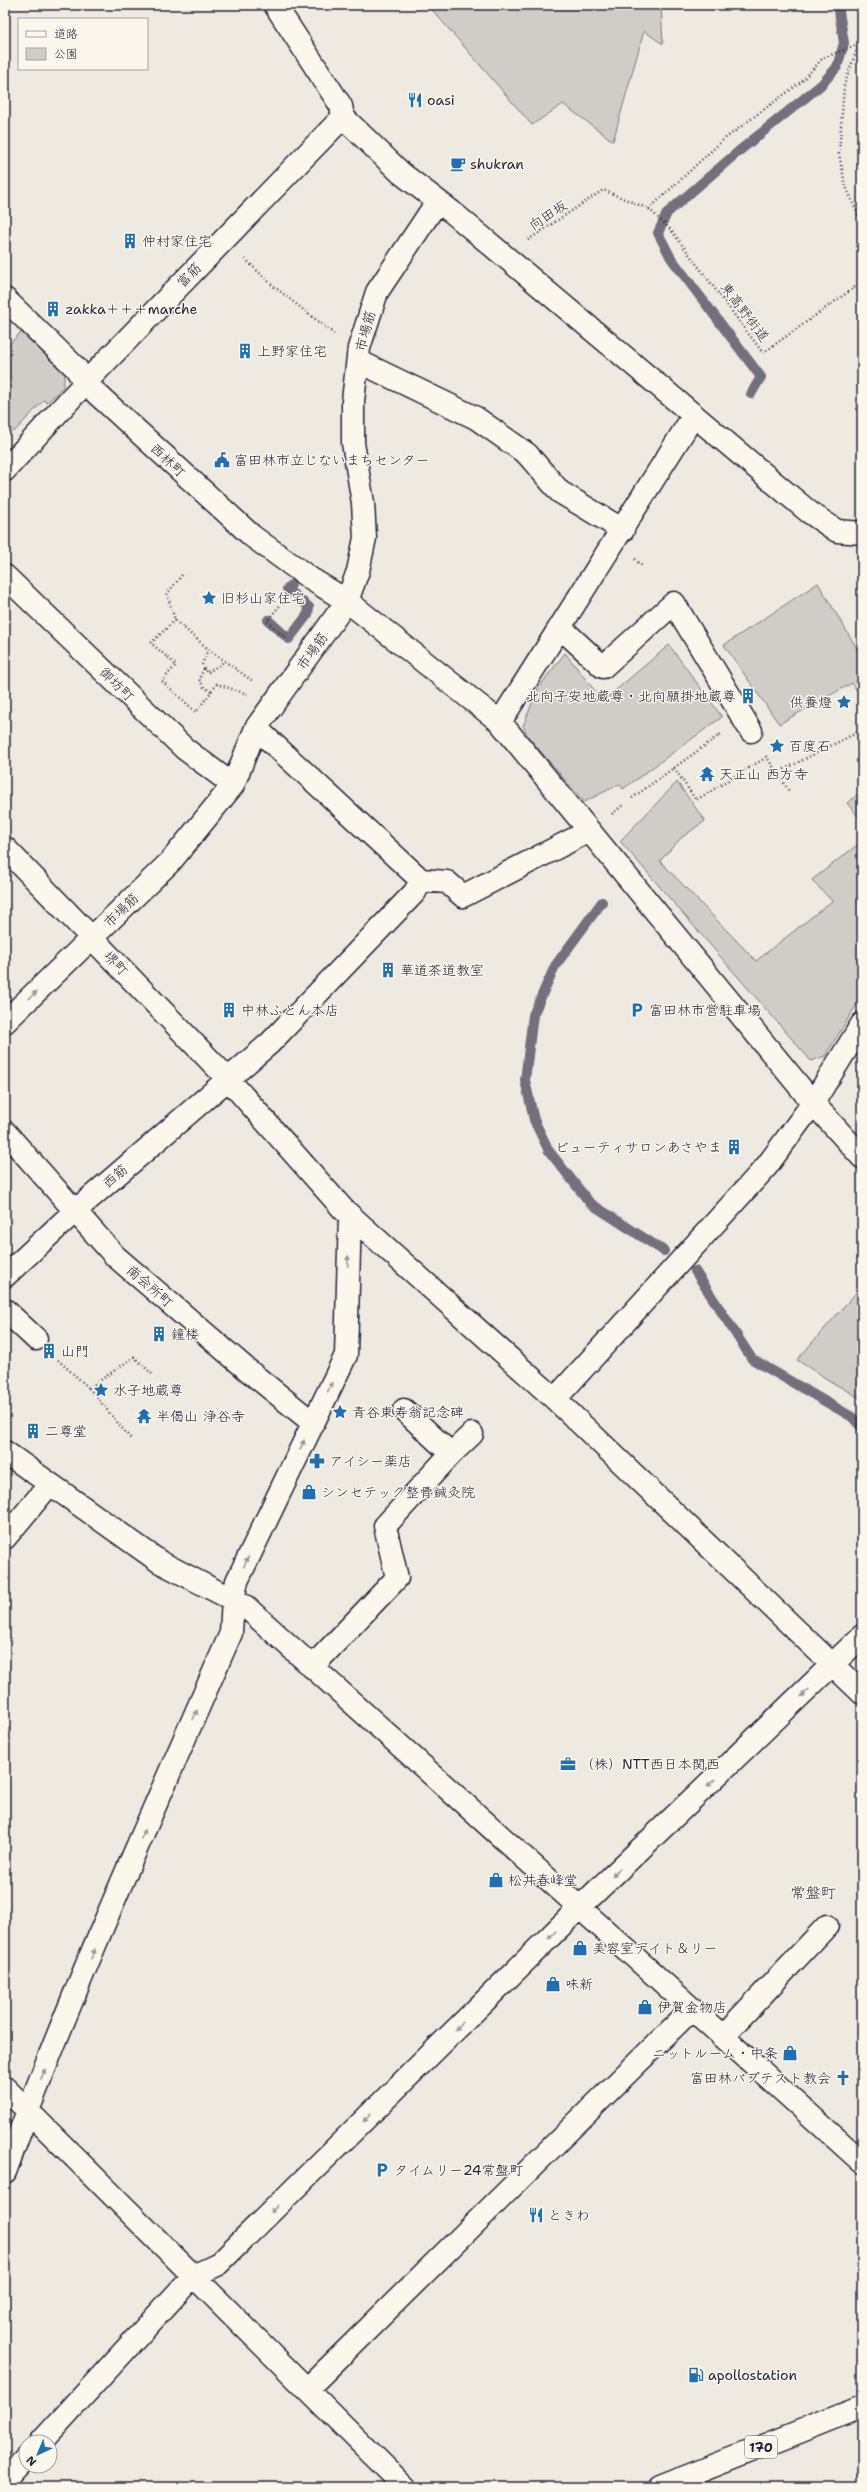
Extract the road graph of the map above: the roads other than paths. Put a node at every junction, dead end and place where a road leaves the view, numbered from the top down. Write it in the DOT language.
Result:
graph roads {
  1 [pos="275,5"];
  2 [pos="343,117"];
  3 [pos="437,202"];
  4 [pos="5,299"];
  5 [pos="358,357"];
  6 [pos="85,383"];
  7 [pos="694,415"];
  8 [pos="5,470"];
  9 [pos="623,530"];
  10 [pos="862,533"];
  11 [pos="5,576"];
  12 [pos="347,601"];
  13 [pos="561,628"];
  14 [pos="500,722"];
  15 [pos="747,725"];
  16 [pos="256,728"];
  17 [pos="233,784"];
  18 [pos="589,830"];
  19 [pos="5,848"];
  20 [pos="421,880"];
  21 [pos="92,938"];
  22 [pos="5,1022"];
  23 [pos="862,1024"];
  24 [pos="228,1079"];
  25 [pos="813,1103"];
  26 [pos="5,1132"];
  27 [pos="862,1157"];
  28 [pos="75,1211"];
  29 [pos="350,1215"];
  30 [pos="5,1276"];
  31 [pos="5,1310"];
  32 [pos="36,1339"];
  33 [pos="555,1399"];
  34 [pos="404,1410"];
  35 [pos="312,1422"];
  36 [pos="472,1434"];
  37 [pos="5,1452"];
  38 [pos="452,1454"];
  39 [pos="49,1485"];
  40 [pos="5,1538"];
  41 [pos="233,1599"];
  42 [pos="862,1636"];
  43 [pos="833,1666"];
  44 [pos="312,1667"];
  45 [pos="862,1693"];
  46 [pos="580,1908"];
  47 [pos="827,1926"];
  48 [pos="692,2009"];
  49 [pos="722,2037"];
  50 [pos="5,2088"];
  51 [pos="28,2110"];
  52 [pos="862,2162"];
  53 [pos="5,2172"];
  54 [pos="194,2275"];
  55 [pos="307,2389"];
  56 [pos="862,2407"];
  57 [pos="48,2434"];
  58 [pos="18,2467"];
  59 [pos="5,2481"];
  60 [pos="405,2487"];
  61 [pos="660,2487"];
  1 -- 2 [label="main road"];
  2 -- 3 [label="main road"];
  2 -- 6 [label="main road, 富筋"];
  3 -- 5 [label="main road, 市場筋"];
  3 -- 7 [label="main road"];
  4 -- 6 [label="main road, 西林町"];
  5 -- 9 [label="main road"];
  5 -- 12 [label="main road, 市場筋"];
  6 -- 8 [label="main road, 富筋"];
  6 -- 12 [label="main road, 西林町"];
  7 -- 9 [label="main road"];
  7 -- 10 [label="main road"];
  9 -- 13 [label="main road"];
  11 -- 17 [label="main road, 御坊町"];
  12 -- 14 [label="main road, 西林町"];
  12 -- 16 [label="main road, 市場筋"];
  13 -- 14 [label="main road"];
  13 -- 15 [label="main road"];
  14 -- 18 [label="main road, 西林町"];
  16 -- 17 [label="main road, 市場筋"];
  16 -- 20 [label="main road"];
  17 -- 21 [label="main road, 市場筋"];
  18 -- 20 [label="main road"];
  18 -- 25 [label="main road, 西林町"];
  19 -- 21 [label="main road, 堺町"];
  20 -- 24 [label="main road, 西筋"];
  22 -- 21 [label="main road, 市場筋, one-way"];
  21 -- 24 [label="main road, 堺町"];
  23 -- 25 [label="main road"];
  24 -- 28 [label="main road, 西筋"];
  24 -- 29 [label="main road, 堺町"];
  25 -- 27 [label="main road, 西林町"];
  25 -- 33 [label="main road"];
  26 -- 28 [label="main road, 南会所町"];
  28 -- 30 [label="main road, 西筋"];
  28 -- 35 [label="main road, 南会所町"];
  29 -- 33 [label="main road, 堺町"];
  35 -- 29 [label="main road, one-way"];
  31 -- 32 [label="main road"];
  33 -- 43 [label="main road, 堺町"];
  34 -- 38 [label="main road"];
  41 -- 35 [label="main road, one-way"];
  36 -- 38 [label="main road"];
  37 -- 39 [label="main road"];
  38 -- 44 [label="main road"];
  39 -- 40 [label="main road"];
  39 -- 41 [label="main road"];
  41 -- 44 [label="main road"];
  51 -- 41 [label="main road, one-way"];
  42 -- 43 [label="main road"];
  43 -- 45 [label="main road, 堺町"];
  43 -- 46 [label="main road, one-way"];
  44 -- 46 [label="main road"];
  46 -- 48 [label="main road"];
  46 -- 54 [label="main road, one-way"];
  47 -- 49 [label="main road"];
  48 -- 49 [label="main road"];
  48 -- 55 [label="main road"];
  49 -- 52 [label="main road"];
  50 -- 51 [label="main road"];
  51 -- 53 [label="main road"];
  51 -- 54 [label="main road"];
  54 -- 55 [label="main road"];
  54 -- 57 [label="main road"];
  55 -- 60 [label="main road"];
  56 -- 61 [label="main road, 170"];
  58 -- 59 [label="main road"];
}
